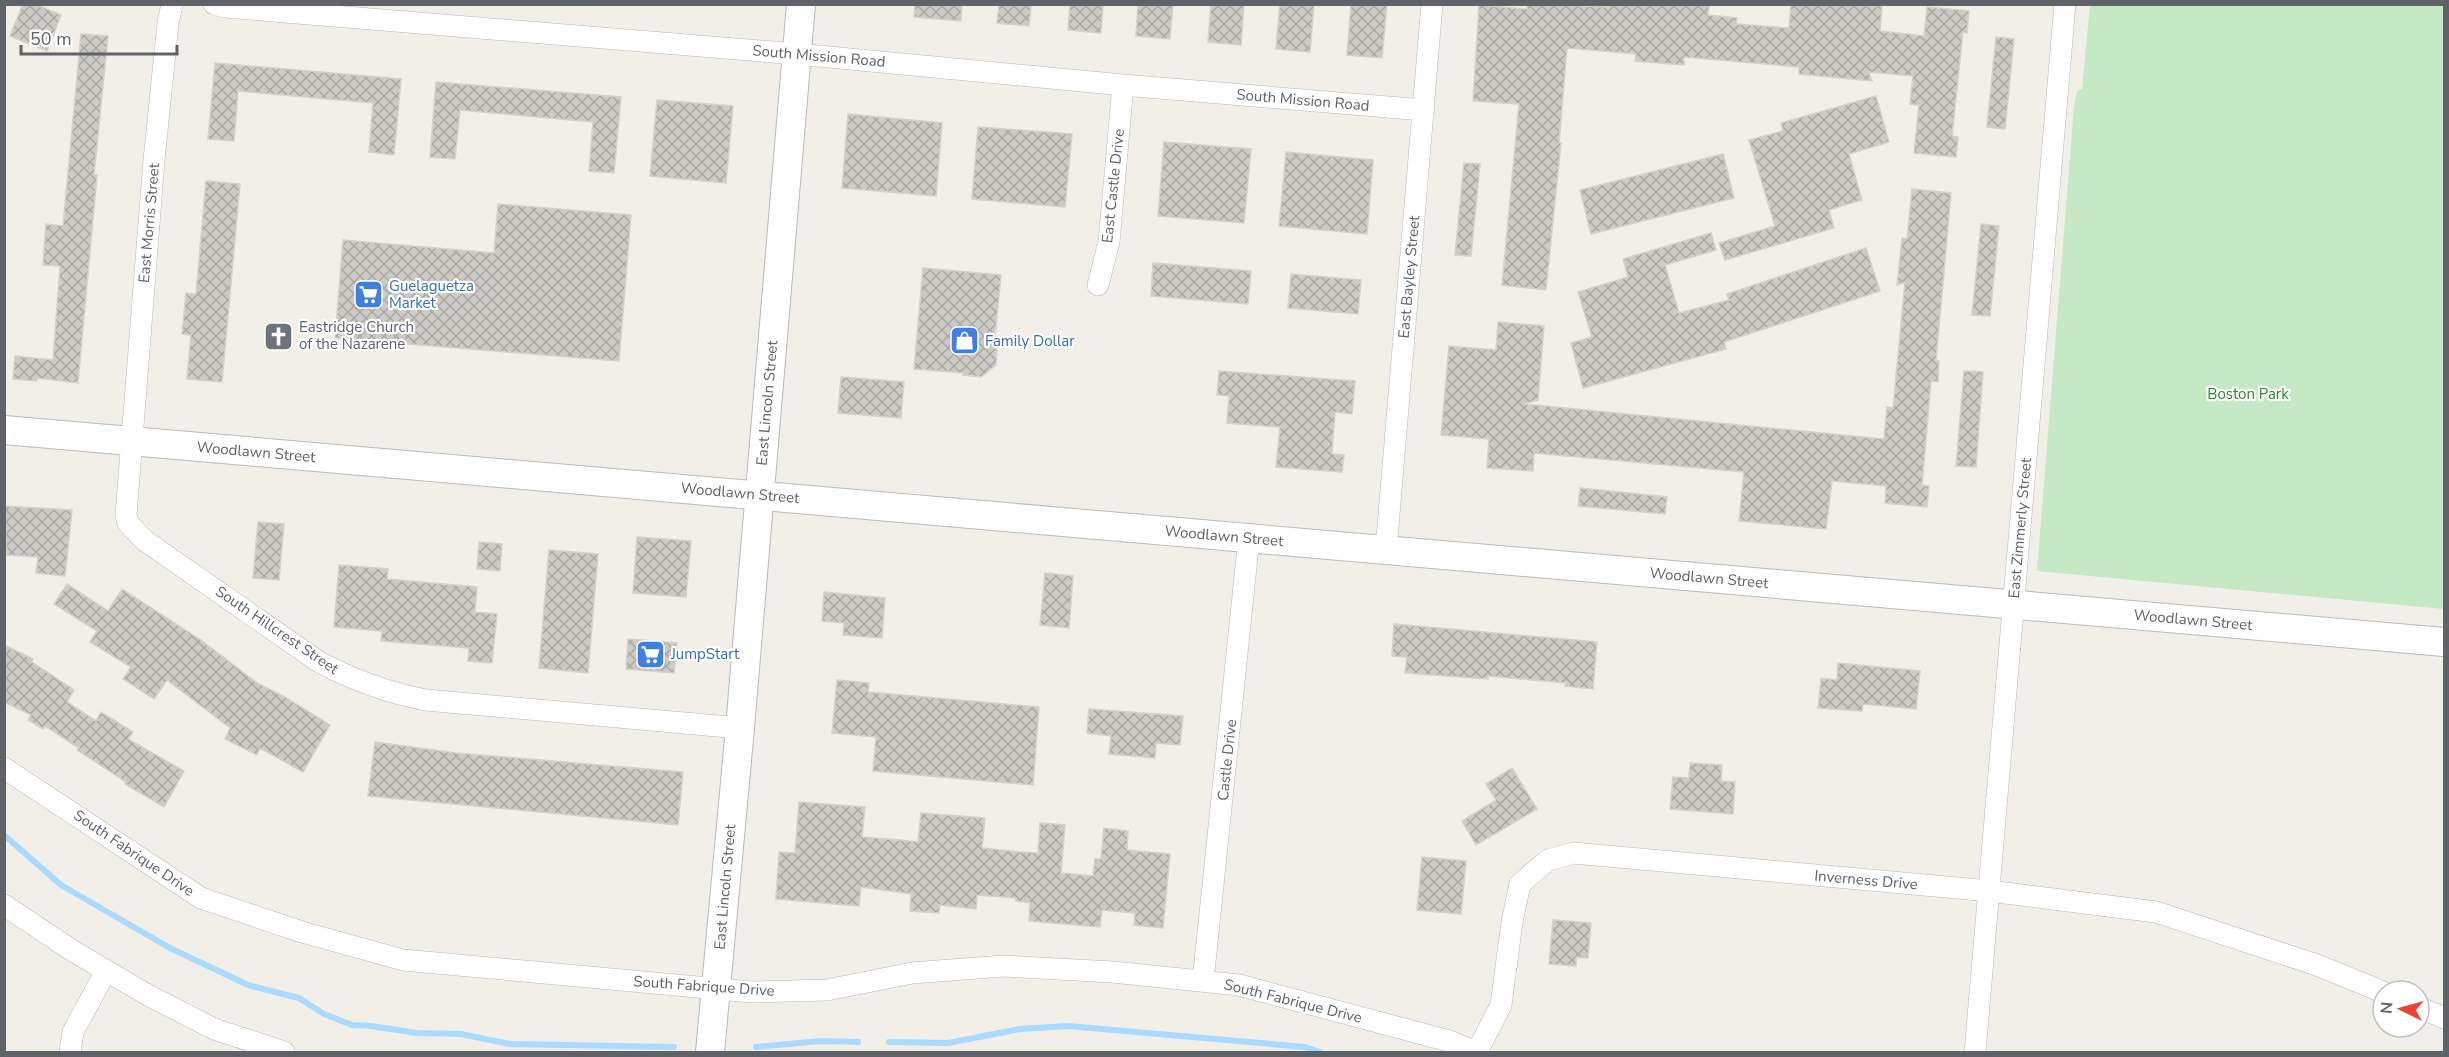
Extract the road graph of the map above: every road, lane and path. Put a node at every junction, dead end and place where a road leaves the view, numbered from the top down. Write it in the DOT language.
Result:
graph roads {
  1 [pos="172,4"];
  2 [pos="214,4"];
  3 [pos="801,4"];
  4 [pos="1432,4"];
  5 [pos="2065,4"];
  6 [pos="797,54"];
  7 [pos="1123,85"];
  8 [pos="1424,110"];
  9 [pos="1098,285"];
  10 [pos="4,430"];
  11 [pos="131,441"];
  12 [pos="759,494"];
  13 [pos="1249,538"];
  14 [pos="1386,550"];
  15 [pos="2014,605"];
  16 [pos="2445,642"];
  17 [pos="740,728"];
  18 [pos="4,768"];
  19 [pos="1990,891"];
  20 [pos="4,905"];
  21 [pos="106,971"];
  22 [pos="1203,981"];
  23 [pos="2371,987"];
  24 [pos="716,988"];
  25 [pos="70,1053"];
  26 [pos="284,1053"];
  27 [pos="710,1053"];
  28 [pos="1477,1053"];
  29 [pos="1975,1053"];
  1 -- 11 [label="street, East Morris Street"];
  2 -- 6 [label="street, South Mission Road"];
  3 -- 6 [label="street, East Lincoln Street"];
  4 -- 8 [label="street, East Bayley Street"];
  5 -- 15 [label="street, East Zimmerly Street"];
  6 -- 7 [label="street, South Mission Road"];
  6 -- 12 [label="street, East Lincoln Street"];
  7 -- 8 [label="street, South Mission Road"];
  7 -- 9 [label="street, East Castle Drive"];
  8 -- 14 [label="street, East Bayley Street"];
  10 -- 11 [label="street, Woodlawn Street"];
  11 -- 12 [label="street, Woodlawn Street"];
  11 -- 17 [label="street, South Hillcrest Street"];
  12 -- 13 [label="street, Woodlawn Street"];
  12 -- 17 [label="street, East Lincoln Street"];
  13 -- 14 [label="street, Woodlawn Street"];
  13 -- 22 [label="street, Castle Drive"];
  14 -- 15 [label="street, Woodlawn Street"];
  15 -- 16 [label="street, Woodlawn Street"];
  15 -- 19 [label="street, East Zimmerly Street"];
  17 -- 24 [label="street, East Lincoln Street"];
  18 -- 24 [label="street, South Fabrique Drive"];
  19 -- 23 [label="street, Inverness Drive"];
  19 -- 28 [label="street, Inverness Drive"];
  19 -- 29 [label="street, East Zimmerly Street"];
  20 -- 21 [label="street"];
  21 -- 25 [label="street"];
  21 -- 26 [label="street"];
  22 -- 24 [label="street, South Fabrique Drive"];
  22 -- 28 [label="street, South Fabrique Drive"];
  24 -- 27 [label="street, East Lincoln Street"];
}
